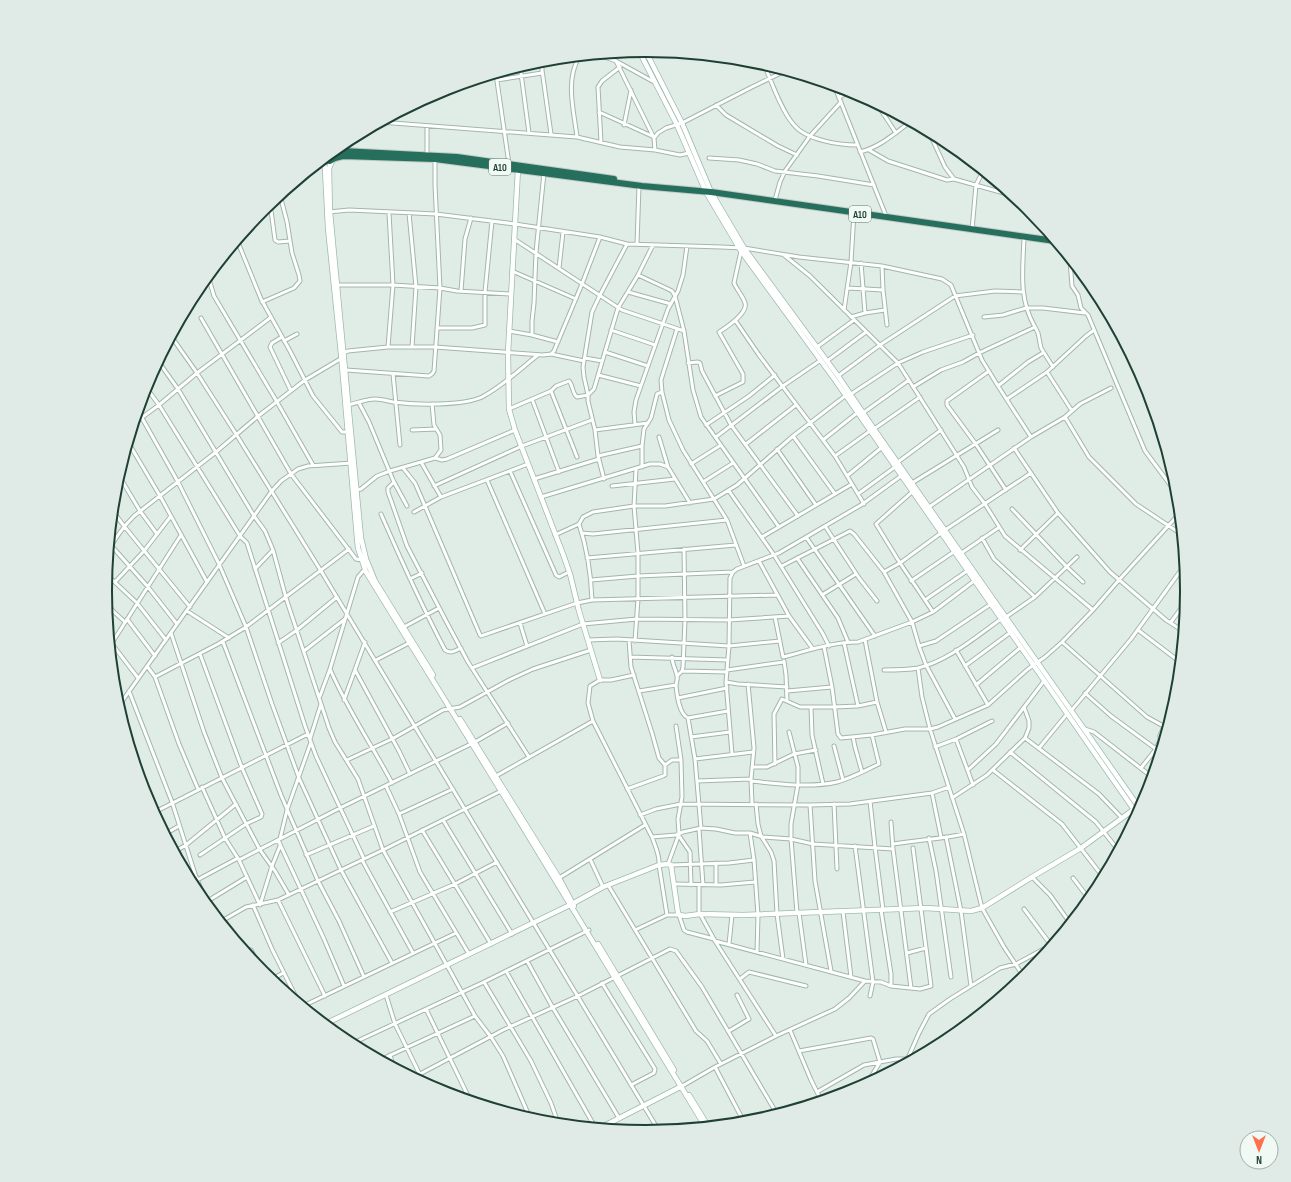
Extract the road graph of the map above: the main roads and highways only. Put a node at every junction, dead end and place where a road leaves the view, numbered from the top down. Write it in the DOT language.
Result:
graph roads {
  1 [pos="642,57"];
  2 [pos="648,57"];
  3 [pos="679,124"];
  4 [pos="342,152"];
  5 [pos="427,157"];
  6 [pos="435,157"];
  7 [pos="334,159"];
  8 [pos="329,161"];
  9 [pos="324,164"];
  10 [pos="518,169"];
  11 [pos="665,188"];
  12 [pos="708,192"];
  13 [pos="328,212"];
  14 [pos="1048,240"];
  15 [pos="742,249"];
  16 [pos="343,356"];
  17 [pos="848,395"];
  18 [pos="872,430"];
  19 [pos="352,463"];
  20 [pos="943,532"];
  21 [pos="958,553"];
  22 [pos="364,559"];
  23 [pos="367,568"];
  24 [pos="411,642"];
  25 [pos="1035,664"];
  26 [pos="600,680"];
  27 [pos="1069,713"];
  28 [pos="474,743"];
  29 [pos="1136,802"];
  30 [pos="1132,809"];
  31 [pos="1131,811"];
  32 [pos="572,905"];
  33 [pos="330,1022"];
  34 [pos="682,1086"];
  35 [pos="702,1121"];
  36 [pos="705,1121"];
  37 [pos="608,1124"];
  1 -- 3 [label="main road"];
  2 -- 3 [label="main road"];
  3 -- 12 [label="main road"];
  3 -- 12 [label="main road"];
  4 -- 5 [label="highway, A10"];
  5 -- 6 [label="highway, A10"];
  5 -- 7 [label="highway, A10"];
  6 -- 10 [label="highway, A10"];
  6 -- 11 [label="highway, A10"];
  7 -- 8 [label="highway, A10"];
  7 -- 13 [label="main road"];
  9 -- 13 [label="main road"];
  10 -- 11 [label="highway, A10"];
  10 -- 26 [label="main road"];
  11 -- 12 [label="highway, A10"];
  12 -- 14 [label="highway, A10"];
  12 -- 15 [label="main road"];
  13 -- 16 [label="main road"];
  15 -- 17 [label="main road"];
  15 -- 17 [label="main road"];
  16 -- 19 [label="main road"];
  16 -- 19 [label="main road"];
  17 -- 18 [label="main road"];
  17 -- 18 [label="main road"];
  18 -- 20 [label="main road"];
  18 -- 20 [label="main road"];
  19 -- 22 [label="main road"];
  19 -- 22 [label="main road"];
  20 -- 21 [label="main road"];
  21 -- 25 [label="main road"];
  21 -- 25 [label="main road"];
  22 -- 23 [label="main road"];
  23 -- 24 [label="main road"];
  23 -- 24 [label="main road"];
  24 -- 28 [label="main road"];
  25 -- 27 [label="main road"];
  25 -- 27 [label="main road"];
  27 -- 29 [label="main road"];
  27 -- 30 [label="main road"];
  28 -- 32 [label="main road"];
  28 -- 32 [label="main road"];
  31 -- 32 [label="main road"];
  32 -- 33 [label="main road"];
  32 -- 34 [label="main road"];
  34 -- 35 [label="main road"];
  34 -- 36 [label="main road"];
  34 -- 37 [label="main road"];
}
